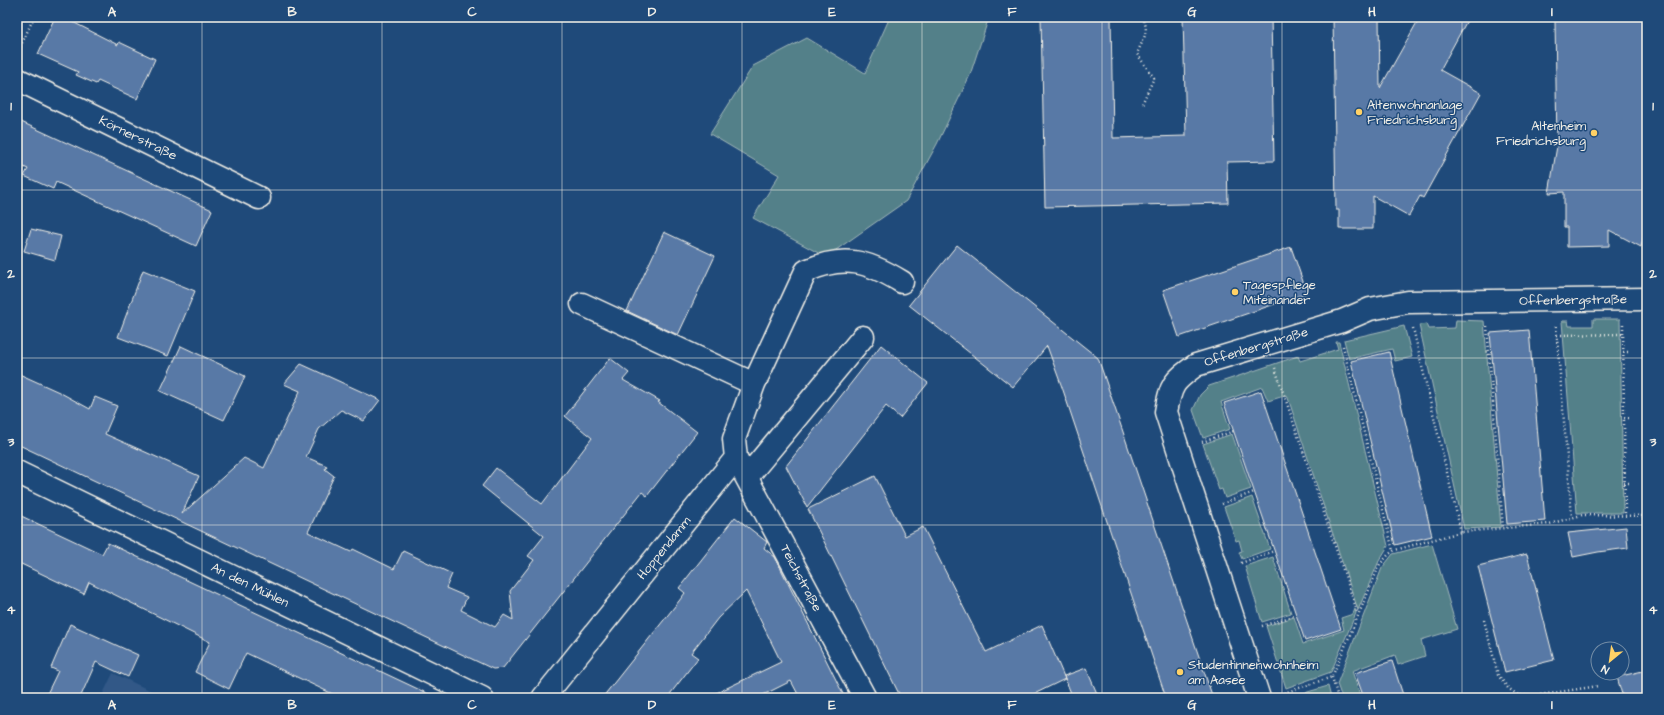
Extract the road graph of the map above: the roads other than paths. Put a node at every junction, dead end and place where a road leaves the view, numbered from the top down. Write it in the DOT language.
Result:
graph roads {
  1 [pos="17,79"];
  2 [pos="259,198"];
  3 [pos="902,282"];
  4 [pos="1647,299"];
  5 [pos="582,304"];
  6 [pos="863,337"];
  7 [pos="754,384"];
  8 [pos="736,458"];
  9 [pos="17,472"];
  10 [pos="747,477"];
  11 [pos="1268,697"];
  12 [pos="482,698"];
  13 [pos="543,698"];
  14 [pos="865,698"];
  1 -- 2 [label="street, Körnerstraße"];
  3 -- 7 [label="street"];
  4 -- 11 [label="street, Offenbergstraße"];
  5 -- 7 [label="street"];
  6 -- 10 [label="street"];
  7 -- 8 [label="street"];
  8 -- 10 [label="street, Teichstraße"];
  8 -- 13 [label="street, Hoppendamm"];
  9 -- 12 [label="street, An den Mühlen"];
  10 -- 14 [label="street, Teichstraße"];
}
